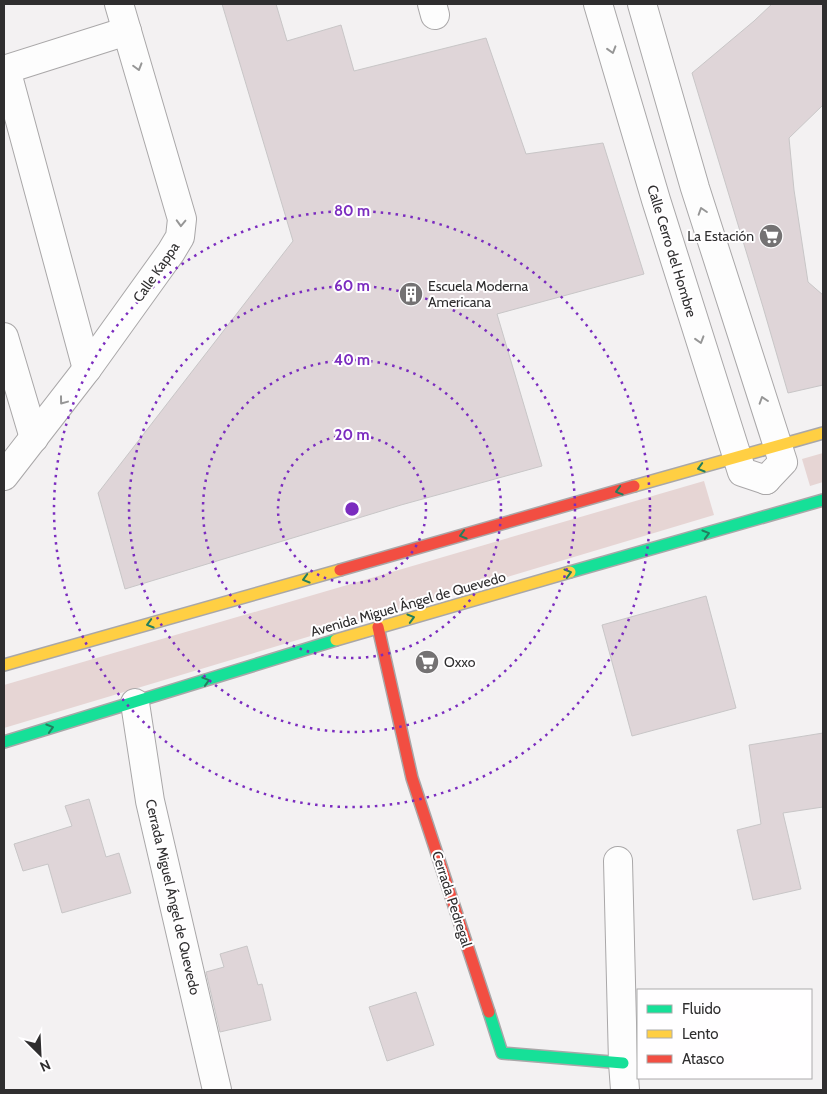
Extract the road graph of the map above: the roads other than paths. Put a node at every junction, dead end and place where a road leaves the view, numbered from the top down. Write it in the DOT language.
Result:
graph roads {
  1 [pos="119,4"];
  2 [pos="598,4"];
  3 [pos="642,4"];
  4 [pos="127,31"];
  5 [pos="5,70"];
  6 [pos="4,337"];
  7 [pos="87,369"];
  8 [pos="823,433"];
  9 [pos="34,438"];
  10 [pos="778,446"];
  11 [pos="737,458"];
  12 [pos="4,476"];
  13 [pos="766,480"];
  14 [pos="823,500"];
  15 [pos="776,514"];
  16 [pos="378,627"];
  17 [pos="4,665"];
  18 [pos="135,703"];
  19 [pos="4,742"];
  20 [pos="618,861"];
  21 [pos="623,1063"];
  22 [pos="217,1090"];
  23 [pos="625,1090"];
  1 -- 4 [label="street, Calle Kappa"];
  2 -- 11 [label="street, Calle Cerro del Hombre, one-way"];
  10 -- 3 [label="street, one-way"];
  4 -- 5 [label="street"];
  4 -- 7 [label="street, Calle Kappa, one-way"];
  5 -- 7 [label="street"];
  6 -- 9 [label="street"];
  7 -- 9 [label="street, Calle Kappa, one-way"];
  8 -- 10 [label="main road"];
  9 -- 12 [label="street, Calle Kappa"];
  10 -- 11 [label="main road"];
  10 -- 13 [label="street"];
  11 -- 13 [label="street, Calle Cerro del Hombre"];
  11 -- 17 [label="main road, one-way"];
  13 -- 15 [label="street"];
  14 -- 15 [label="main road, Avenida Miguel Ángel de Quevedo"];
  16 -- 15 [label="main road, Avenida Miguel Ángel de Quevedo, one-way"];
  18 -- 16 [label="main road, Avenida Miguel Ángel de Quevedo, one-way"];
  16 -- 21 [label="main road, Cerrada Pedregal"];
  19 -- 18 [label="main road, Avenida Miguel Ángel de Quevedo, one-way"];
  18 -- 22 [label="street, Cerrada Miguel Ángel de Quevedo"];
  20 -- 21 [label="street"];
  21 -- 23 [label="street"];
}
